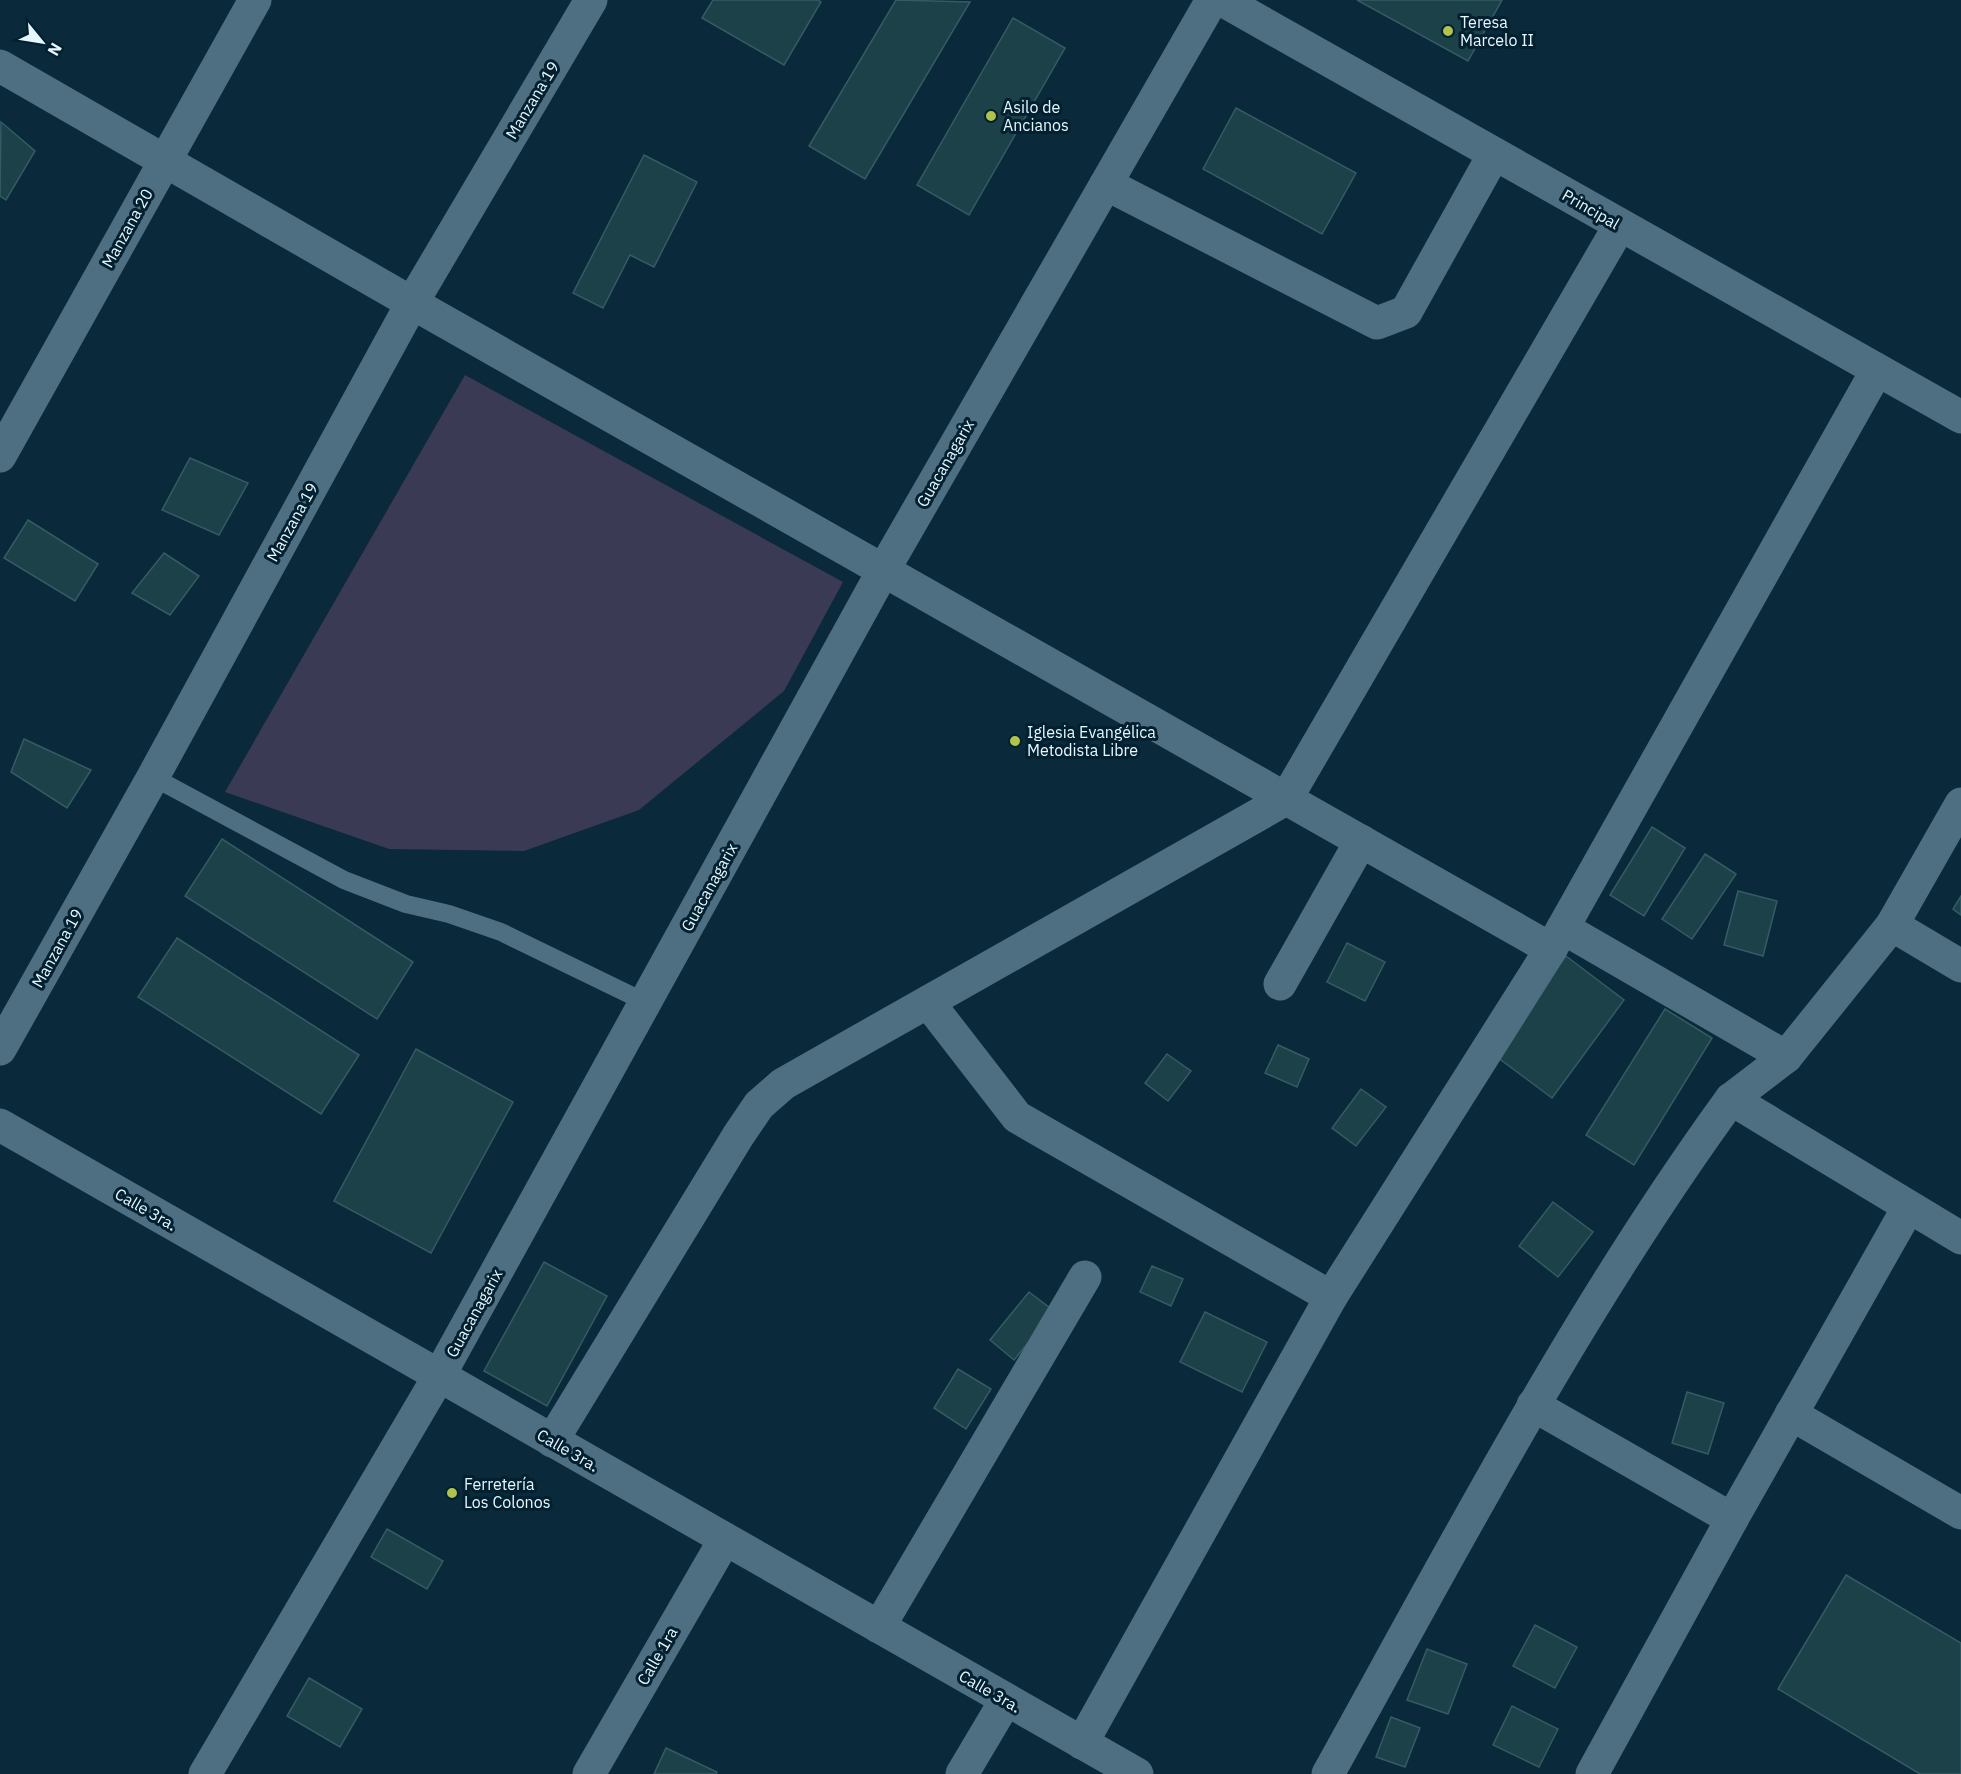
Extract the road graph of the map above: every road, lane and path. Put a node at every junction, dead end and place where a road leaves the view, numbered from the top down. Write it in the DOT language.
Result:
graph roads {
  1 [pos="255,0"];
  2 [pos="591,0"];
  3 [pos="1212,0"];
  4 [pos="1222,0"];
  5 [pos="0,66"];
  6 [pos="1494,153"];
  7 [pos="164,160"];
  8 [pos="1106,184"];
  9 [pos="1620,225"];
  10 [pos="412,303"];
  11 [pos="1877,370"];
  12 [pos="1961,417"];
  13 [pos="0,456"];
  14 [pos="883,571"];
  15 [pos="153,777"];
  16 [pos="1286,798"];
  17 [pos="1961,804"];
  18 [pos="1361,841"];
  19 [pos="1892,925"];
  20 [pos="1557,938"];
  21 [pos="1961,966"];
  22 [pos="1280,984"];
  23 [pos="645,1002"];
  24 [pos="928,1002"];
  25 [pos="0,1049"];
  26 [pos="1786,1057"];
  27 [pos="1731,1099"];
  28 [pos="0,1125"];
  29 [pos="1908,1208"];
  30 [pos="1961,1238"];
  31 [pos="1085,1277"];
  32 [pos="1330,1297"];
  33 [pos="439,1376"];
  34 [pos="1533,1406"];
  35 [pos="1791,1414"];
  36 [pos="552,1440"];
  37 [pos="1961,1513"];
  38 [pos="1732,1519"];
  39 [pos="725,1539"];
  40 [pos="879,1627"];
  41 [pos="1006,1700"];
  42 [pos="1082,1743"];
  43 [pos="205,1774"];
  44 [pos="589,1774"];
  45 [pos="962,1774"];
  46 [pos="1137,1774"];
  47 [pos="1328,1774"];
  48 [pos="1592,1774"];
  1 -- 7 [label="street, Manzana 20"];
  2 -- 10 [label="street, Manzana 19"];
  3 -- 8 [label="street, Guacanagarix"];
  4 -- 6 [label="street, Principal"];
  5 -- 7 [label="street"];
  6 -- 8 [label="street"];
  6 -- 9 [label="street, Principal"];
  7 -- 10 [label="street"];
  7 -- 13 [label="street, Manzana 20"];
  8 -- 14 [label="street, Guacanagarix"];
  9 -- 11 [label="street, Principal"];
  9 -- 16 [label="street"];
  10 -- 14 [label="street"];
  10 -- 15 [label="street, Manzana 19"];
  11 -- 12 [label="street, Principal"];
  11 -- 20 [label="street"];
  14 -- 16 [label="street"];
  14 -- 23 [label="street, Guacanagarix"];
  15 -- 23 [label="lane"];
  15 -- 25 [label="street, Manzana 19"];
  16 -- 18 [label="street"];
  16 -- 24 [label="street"];
  17 -- 19 [label="street"];
  18 -- 20 [label="street"];
  18 -- 22 [label="street"];
  19 -- 21 [label="street"];
  19 -- 26 [label="street"];
  20 -- 26 [label="street"];
  20 -- 32 [label="street"];
  23 -- 33 [label="street, Guacanagarix"];
  24 -- 32 [label="street"];
  24 -- 36 [label="street"];
  26 -- 27 [label="street"];
  27 -- 29 [label="street"];
  27 -- 34 [label="street"];
  28 -- 33 [label="street, Calle 3ra."];
  29 -- 30 [label="street"];
  29 -- 35 [label="street"];
  31 -- 40 [label="street"];
  32 -- 42 [label="street"];
  33 -- 36 [label="street, Calle 3ra."];
  33 -- 43 [label="street, Guacanagarix"];
  34 -- 38 [label="street"];
  34 -- 47 [label="street"];
  35 -- 37 [label="street"];
  35 -- 38 [label="street"];
  36 -- 39 [label="street, Calle 3ra."];
  38 -- 48 [label="street"];
  39 -- 40 [label="street, Calle 3ra."];
  39 -- 44 [label="street, Calle 1ra"];
  40 -- 41 [label="street, Calle 3ra."];
  41 -- 42 [label="street, Calle 3ra."];
  41 -- 45 [label="street"];
  42 -- 46 [label="street, Calle 3ra."];
}
